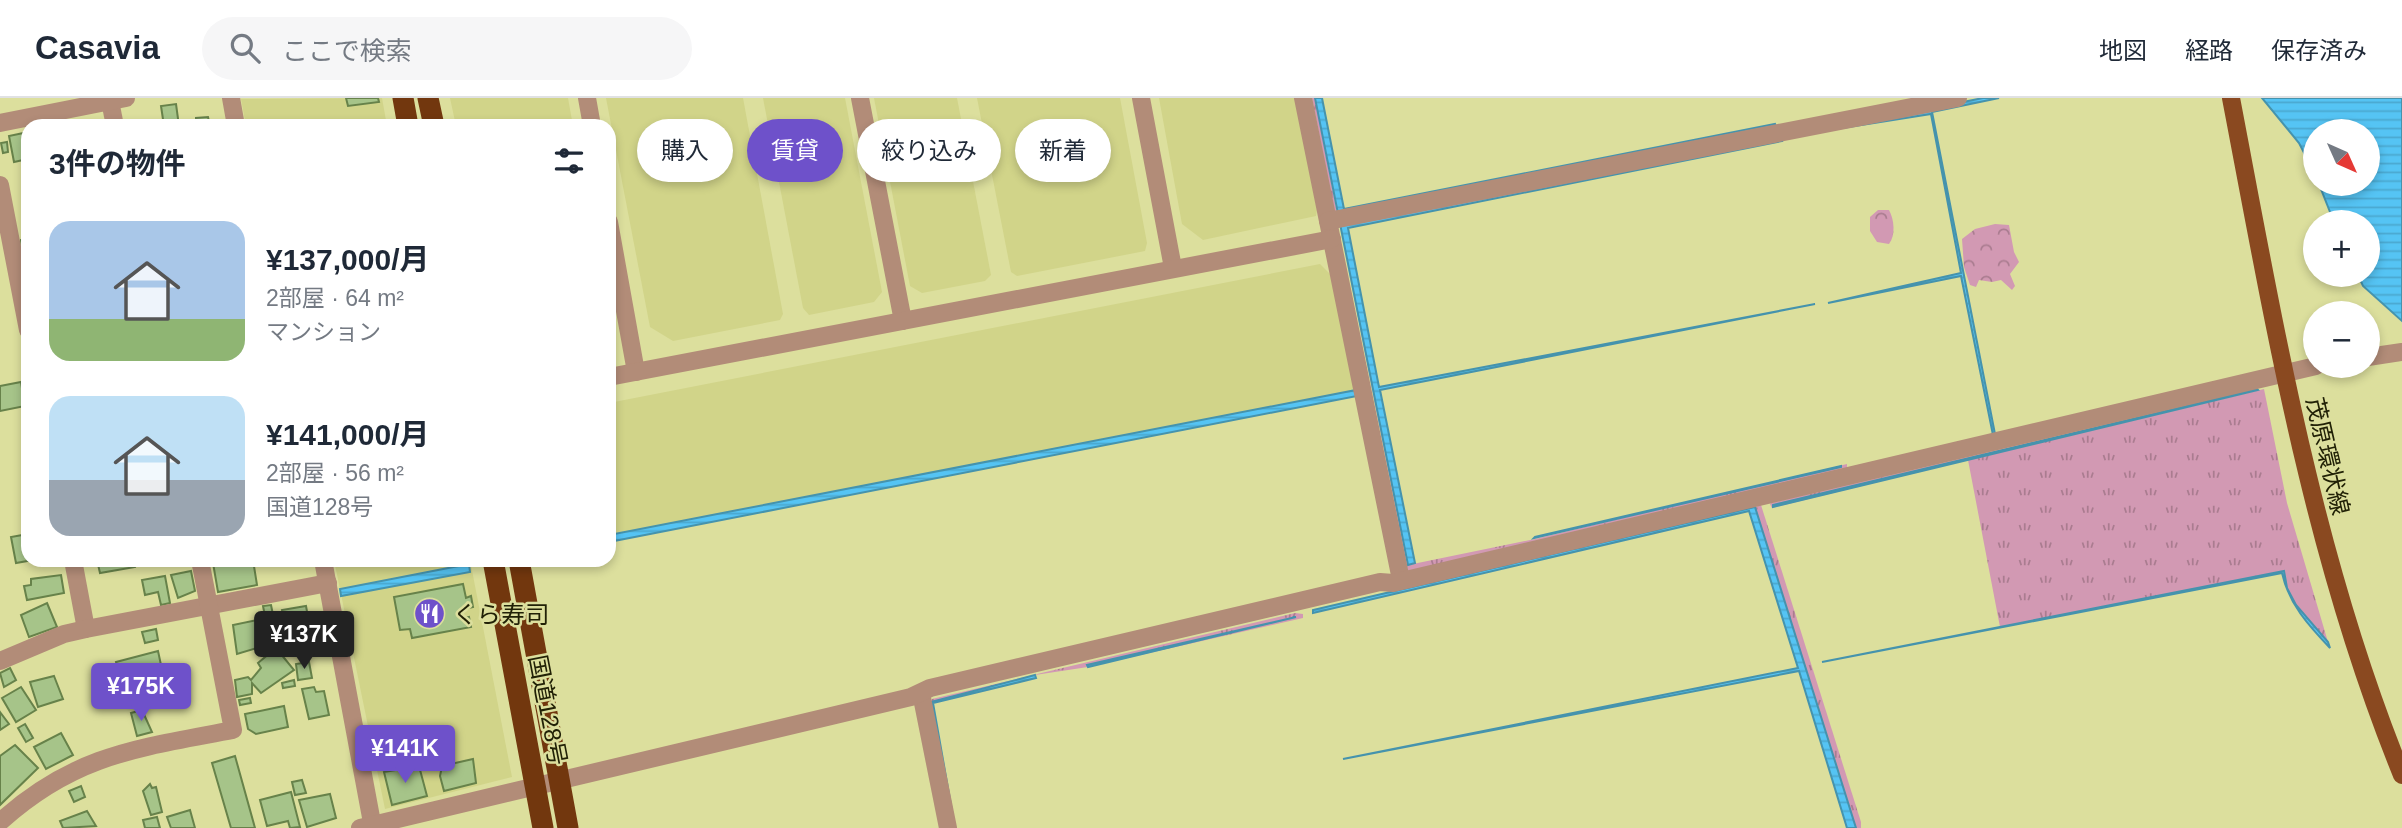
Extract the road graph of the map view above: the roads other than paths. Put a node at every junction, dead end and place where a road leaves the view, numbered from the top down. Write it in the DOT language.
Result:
graph roads {
  1 [pos="231,98"];
  2 [pos="403,98"];
  3 [pos="428,98"];
  4 [pos="587,98"];
  5 [pos="860,98"];
  6 [pos="1141,98"];
  7 [pos="1303,98"];
  8 [pos="1958,98"];
  9 [pos="2231,98"];
  10 [pos="118,99"];
  11 [pos="117,119"];
  12 [pos="235,119"];
  13 [pos="407,119"];
  14 [pos="432,119"];
  15 [pos="591,119"];
  16 [pos="0,123"];
  17 [pos="0,185"];
  18 [pos="1328,221"];
  19 [pos="1332,239"];
  20 [pos="616,261"];
  21 [pos="1172,268"];
  22 [pos="21,294"];
  23 [pos="903,321"];
  24 [pos="2402,352"];
  25 [pos="2380,355"];
  26 [pos="2303,369"];
  27 [pos="636,372"];
  28 [pos="2284,373"];
  29 [pos="616,376"];
  30 [pos="74,567"];
  31 [pos="201,567"];
  32 [pos="325,567"];
  33 [pos="494,567"];
  34 [pos="520,567"];
  35 [pos="1401,580"];
  36 [pos="328,583"];
  37 [pos="209,607"];
  38 [pos="86,629"];
  39 [pos="0,661"];
  40 [pos="921,692"];
  41 [pos="2402,775"];
  42 [pos="559,780"];
  43 [pos="536,786"];
  44 [pos="0,822"];
  45 [pos="369,827"];
  46 [pos="544,828"];
  47 [pos="568,828"];
  48 [pos="948,828"];
  1 -- 12 [label="street"];
  2 -- 13 [label="highway"];
  3 -- 14 [label="highway"];
  4 -- 15 [label="street"];
  5 -- 23 [label="street"];
  6 -- 21 [label="street"];
  7 -- 18 [label="street"];
  8 -- 18 [label="street"];
  9 -- 28 [label="main road, 茂原環状線"];
  10 -- 11 [label="street"];
  10 -- 16 [label="street"];
  17 -- 22 [label="street"];
  18 -- 19 [label="street"];
  19 -- 21 [label="street"];
  19 -- 35 [label="street"];
  20 -- 27 [label="street"];
  21 -- 23 [label="street"];
  23 -- 27 [label="street"];
  24 -- 25 [label="street"];
  26 -- 28 [label="street"];
  27 -- 29 [label="street"];
  28 -- 35 [label="street"];
  28 -- 41 [label="main road, 茂原環状線"];
  30 -- 38 [label="street"];
  31 -- 37 [label="street"];
  32 -- 36 [label="street"];
  33 -- 43 [label="highway, 国道128号"];
  34 -- 42 [label="highway, 国道128号"];
  35 -- 40 [label="street"];
  36 -- 37 [label="street"];
  36 -- 45 [label="street"];
  37 -- 38 [label="street"];
  37 -- 44 [label="street"];
  38 -- 39 [label="street"];
  40 -- 42 [label="street"];
  40 -- 48 [label="street"];
  42 -- 43 [label="street"];
  42 -- 47 [label="highway, 国道128号"];
  43 -- 45 [label="street"];
  43 -- 46 [label="highway, 国道128号"];
}
